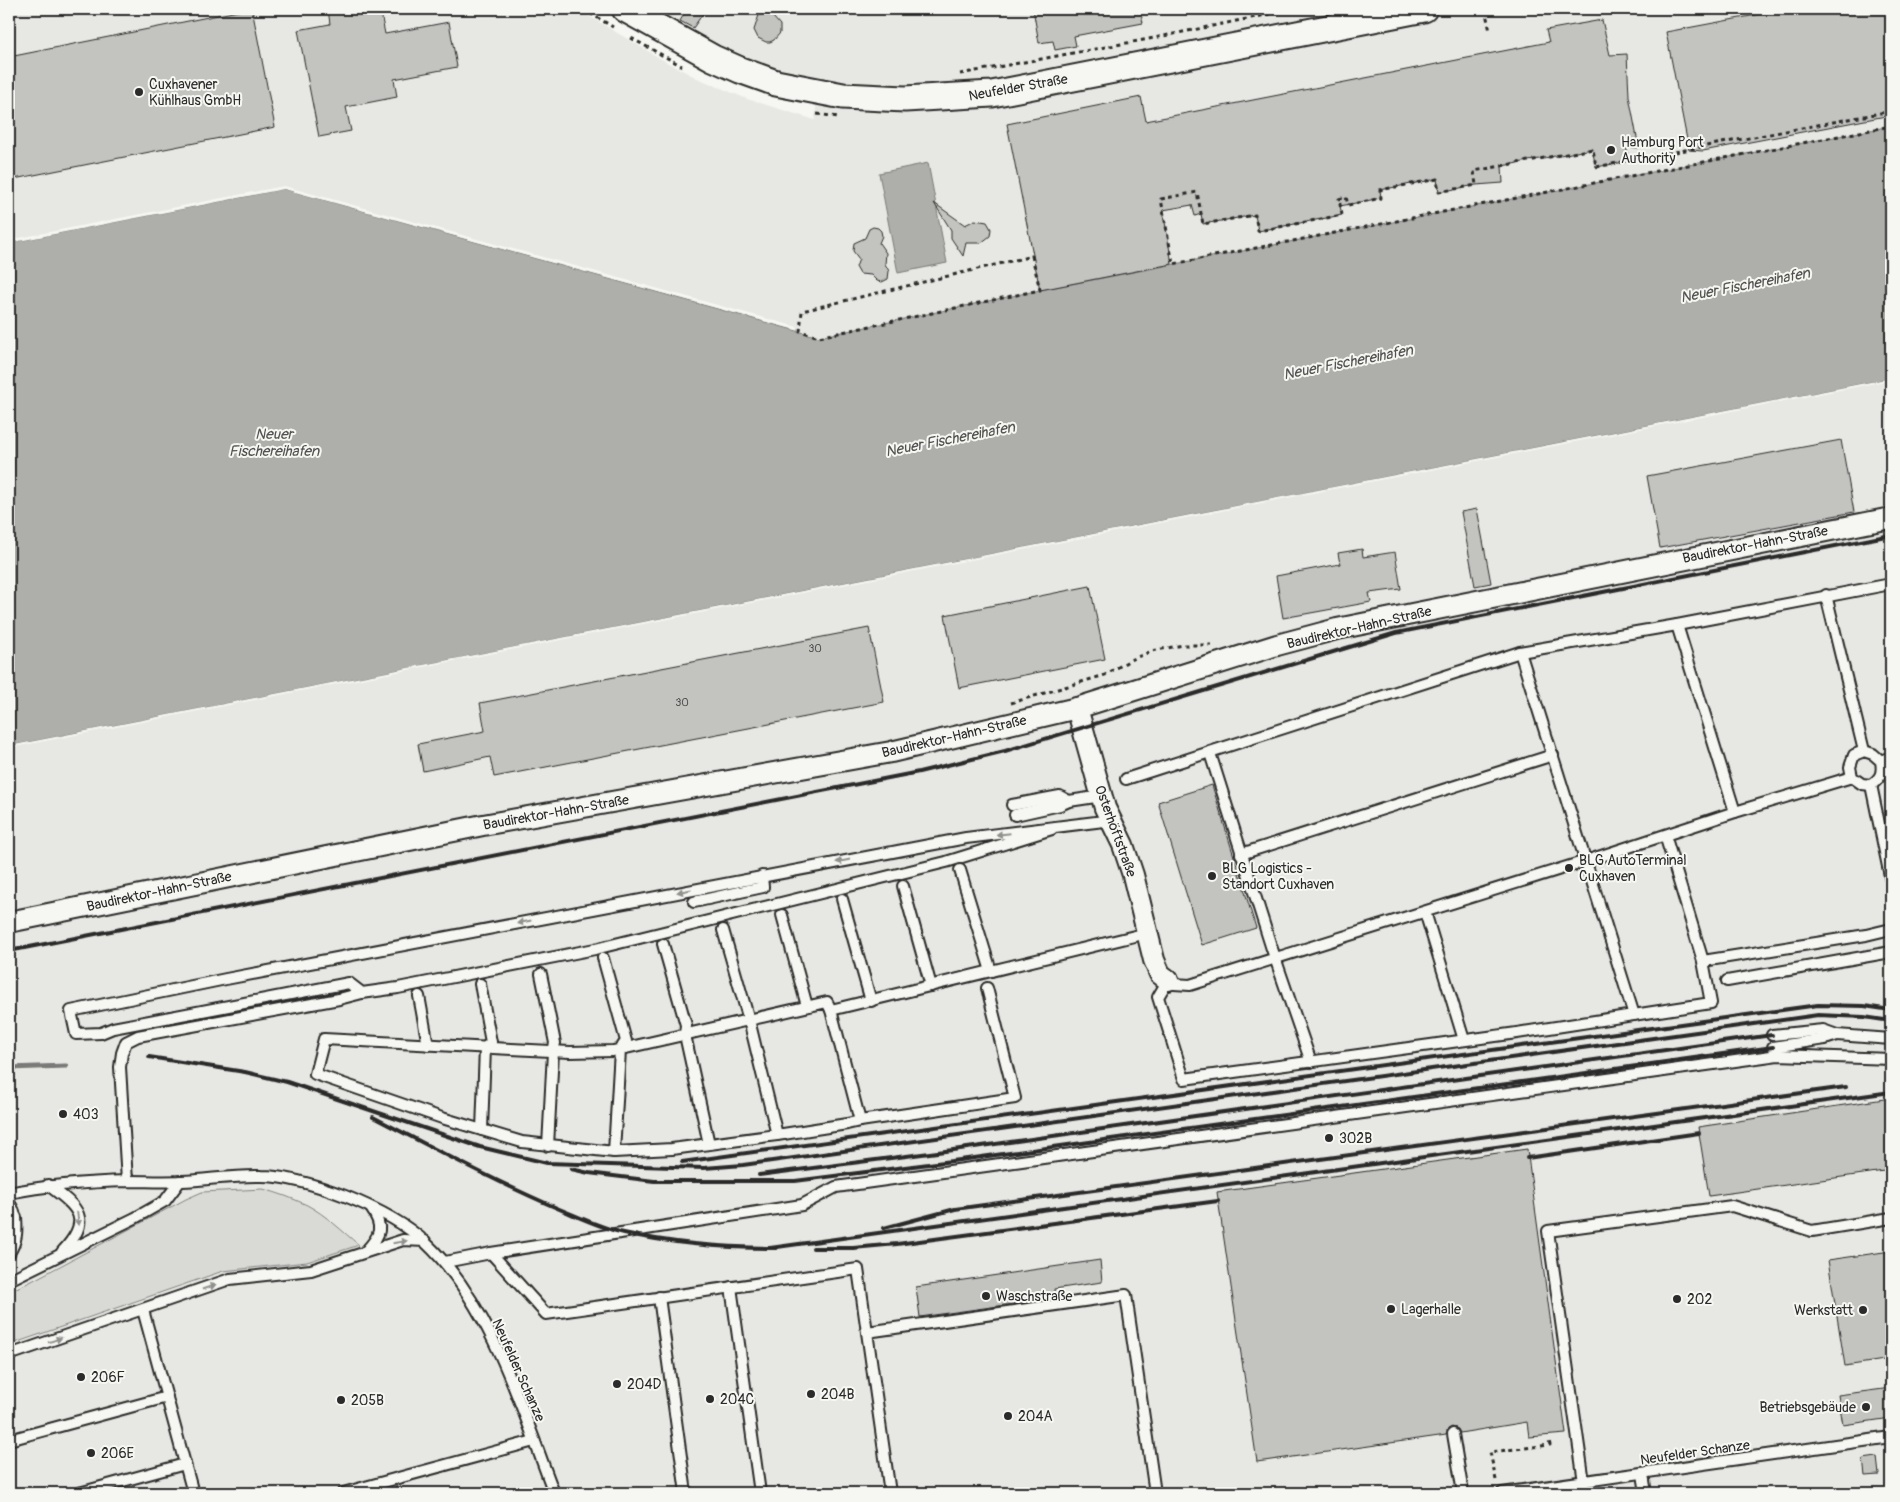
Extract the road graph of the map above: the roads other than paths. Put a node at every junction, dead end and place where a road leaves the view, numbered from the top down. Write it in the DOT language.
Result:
graph roads {
  1 [pos="626,9"];
  2 [pos="1424,9"];
  3 [pos="1891,518"];
  4 [pos="1891,584"];
  5 [pos="1826,595"];
  6 [pos="1677,625"];
  7 [pos="1520,652"];
  8 [pos="1076,708"];
  9 [pos="1864,752"];
  10 [pos="1210,753"];
  11 [pos="1553,755"];
  12 [pos="1886,759"];
  13 [pos="1852,777"];
  14 [pos="1126,779"];
  15 [pos="1871,785"];
  16 [pos="1102,796"];
  17 [pos="1014,810"];
  18 [pos="1735,812"];
  19 [pos="1112,820"];
  20 [pos="1052,829"];
  21 [pos="1665,835"];
  22 [pos="1242,854"];
  23 [pos="1586,861"];
  24 [pos="960,870"];
  25 [pos="762,876"];
  26 [pos="1891,881"];
  27 [pos="903,886"];
  28 [pos="842,899"];
  29 [pos="694,902"];
  30 [pos="1425,912"];
  31 [pos="782,915"];
  32 [pos="9,922"];
  33 [pos="1891,929"];
  34 [pos="723,930"];
  35 [pos="1147,933"];
  36 [pos="663,944"];
  37 [pos="1891,952"];
  38 [pos="603,958"];
  39 [pos="1276,958"];
  40 [pos="1703,960"];
  41 [pos="991,971"];
  42 [pos="541,974"];
  43 [pos="1168,980"];
  44 [pos="1727,981"];
  45 [pos="480,984"];
  46 [pos="931,986"];
  47 [pos="987,988"];
  48 [pos="362,993"];
  49 [pos="418,996"];
  50 [pos="871,1000"];
  51 [pos="807,1006"];
  52 [pos="831,1010"];
  53 [pos="1634,1015"];
  54 [pos="749,1020"];
  55 [pos="685,1035"];
  56 [pos="1772,1035"];
  57 [pos="1837,1035"];
  58 [pos="1891,1039"];
  59 [pos="1464,1040"];
  60 [pos="428,1045"];
  61 [pos="1774,1047"];
  62 [pos="485,1048"];
  63 [pos="620,1050"];
  64 [pos="552,1052"];
  65 [pos="1891,1059"];
  66 [pos="1311,1062"];
  67 [pos="860,1121"];
  68 [pos="482,1130"];
  69 [pos="777,1135"];
  70 [pos="709,1144"];
  71 [pos="548,1146"];
  72 [pos="614,1152"];
  73 [pos="127,1181"];
  74 [pos="180,1181"];
  75 [pos="48,1185"];
  76 [pos="9,1193"];
  77 [pos="9,1203"];
  78 [pos="370,1206"];
  79 [pos="16,1216"];
  80 [pos="1891,1218"];
  81 [pos="9,1235"];
  82 [pos="425,1242"];
  83 [pos="365,1252"];
  84 [pos="491,1252"];
  85 [pos="9,1254"];
  86 [pos="57,1258"];
  87 [pos="445,1262"];
  88 [pos="9,1280"];
  89 [pos="731,1287"];
  90 [pos="659,1297"];
  91 [pos="143,1310"];
  92 [pos="867,1332"];
  93 [pos="9,1356"];
  94 [pos="167,1397"];
  95 [pos="1453,1434"];
  96 [pos="1891,1437"];
  97 [pos="9,1440"];
  98 [pos="534,1441"];
  99 [pos="185,1464"];
  100 [pos="1643,1474"];
  101 [pos="1584,1482"];
  102 [pos="79,1493"];
  103 [pos="193,1493"];
  104 [pos="343,1493"];
  105 [pos="554,1493"];
  106 [pos="686,1493"];
  107 [pos="760,1493"];
  108 [pos="890,1493"];
  109 [pos="1154,1493"];
  110 [pos="1462,1493"];
  111 [pos="1502,1493"];
  112 [pos="1646,1493"];
  1 -- 2 [label="street, Neufelder Straße"];
  3 -- 8 [label="street, Baudirektor-Hahn-Straße"];
  4 -- 5 [label="lane"];
  5 -- 6 [label="lane"];
  5 -- 9 [label="lane"];
  6 -- 7 [label="lane"];
  6 -- 18 [label="lane"];
  7 -- 10 [label="lane"];
  7 -- 11 [label="lane"];
  8 -- 16 [label="street, Osterhöftstraße"];
  8 -- 32 [label="street, Baudirektor-Hahn-Straße"];
  9 -- 12 [label="lane"];
  9 -- 13 [label="lane"];
  10 -- 14 [label="lane"];
  10 -- 22 [label="lane"];
  11 -- 22 [label="lane"];
  11 -- 23 [label="lane"];
  12 -- 15 [label="lane"];
  13 -- 15 [label="lane"];
  13 -- 18 [label="lane"];
  15 -- 26 [label="lane"];
  16 -- 17 [label="lane"];
  16 -- 19 [label="street, Osterhöftstraße"];
  18 -- 21 [label="lane"];
  19 -- 20 [label="lane"];
  19 -- 35 [label="street, Osterhöftstraße"];
  20 -- 25 [label="lane, one-way"];
  20 -- 48 [label="lane"];
  21 -- 23 [label="lane"];
  21 -- 40 [label="lane"];
  22 -- 39 [label="lane"];
  23 -- 30 [label="lane"];
  23 -- 53 [label="lane"];
  24 -- 41 [label="lane"];
  25 -- 29 [label="lane"];
  25 -- 48 [label="lane, one-way"];
  27 -- 46 [label="lane"];
  28 -- 50 [label="lane"];
  30 -- 39 [label="lane"];
  30 -- 59 [label="lane"];
  31 -- 51 [label="lane"];
  33 -- 40 [label="lane"];
  34 -- 54 [label="lane"];
  35 -- 41 [label="lane"];
  35 -- 43 [label="street, Osterhöftstraße"];
  36 -- 55 [label="lane"];
  37 -- 44 [label="lane"];
  38 -- 63 [label="lane"];
  39 -- 43 [label="lane"];
  39 -- 66 [label="lane"];
  40 -- 53 [label="lane"];
  41 -- 46 [label="lane"];
  42 -- 64 [label="lane"];
  43 -- 66 [label="lane"];
  45 -- 62 [label="lane"];
  46 -- 50 [label="lane"];
  47 -- 67 [label="lane"];
  48 -- 73 [label="lane"];
  49 -- 60 [label="lane"];
  50 -- 52 [label="lane"];
  51 -- 52 [label="lane"];
  51 -- 54 [label="lane"];
  52 -- 67 [label="lane"];
  53 -- 59 [label="lane"];
  54 -- 55 [label="lane"];
  54 -- 69 [label="lane"];
  55 -- 63 [label="lane"];
  55 -- 70 [label="lane"];
  56 -- 57 [label="lane"];
  57 -- 58 [label="lane"];
  57 -- 61 [label="lane"];
  59 -- 66 [label="lane"];
  60 -- 62 [label="lane"];
  60 -- 68 [label="lane"];
  62 -- 64 [label="lane"];
  62 -- 68 [label="lane"];
  63 -- 64 [label="lane"];
  63 -- 72 [label="lane"];
  64 -- 71 [label="lane"];
  65 -- 84 [label="lane"];
  67 -- 69 [label="lane"];
  68 -- 71 [label="lane"];
  69 -- 70 [label="lane"];
  70 -- 72 [label="lane"];
  71 -- 72 [label="lane"];
  73 -- 74 [label="lane, Neufelder Schanze"];
  73 -- 75 [label="lane, Neufelder Schanze"];
  74 -- 78 [label="lane, Neufelder Schanze"];
  74 -- 86 [label="lane"];
  75 -- 76 [label="lane, Neufelder Schanze"];
  75 -- 86 [label="lane, one-way"];
  77 -- 79 [label="lane"];
  78 -- 82 [label="lane, Neufelder Schanze"];
  78 -- 83 [label="lane"];
  79 -- 81 [label="lane"];
  79 -- 85 [label="lane"];
  80 -- 101 [label="lane"];
  83 -- 82 [label="lane, one-way"];
  82 -- 87 [label="lane, Neufelder Schanze"];
  91 -- 83 [label="lane, one-way"];
  84 -- 87 [label="lane"];
  84 -- 90 [label="lane"];
  86 -- 88 [label="lane"];
  87 -- 98 [label="lane, Neufelder Schanze"];
  89 -- 90 [label="lane"];
  89 -- 92 [label="lane"];
  89 -- 107 [label="lane"];
  90 -- 106 [label="lane"];
  93 -- 91 [label="lane, one-way"];
  91 -- 94 [label="lane"];
  92 -- 108 [label="lane"];
  92 -- 109 [label="lane"];
  94 -- 97 [label="lane"];
  94 -- 99 [label="lane"];
  95 -- 110 [label="lane"];
  96 -- 100 [label="lane, Neufelder Schanze"];
  98 -- 104 [label="lane"];
  98 -- 105 [label="lane, Neufelder Schanze"];
  99 -- 102 [label="lane"];
  99 -- 103 [label="lane"];
  100 -- 101 [label="lane, Neufelder Schanze"];
  100 -- 112 [label="lane"];
  101 -- 111 [label="lane, Neufelder Schanze"];
}
